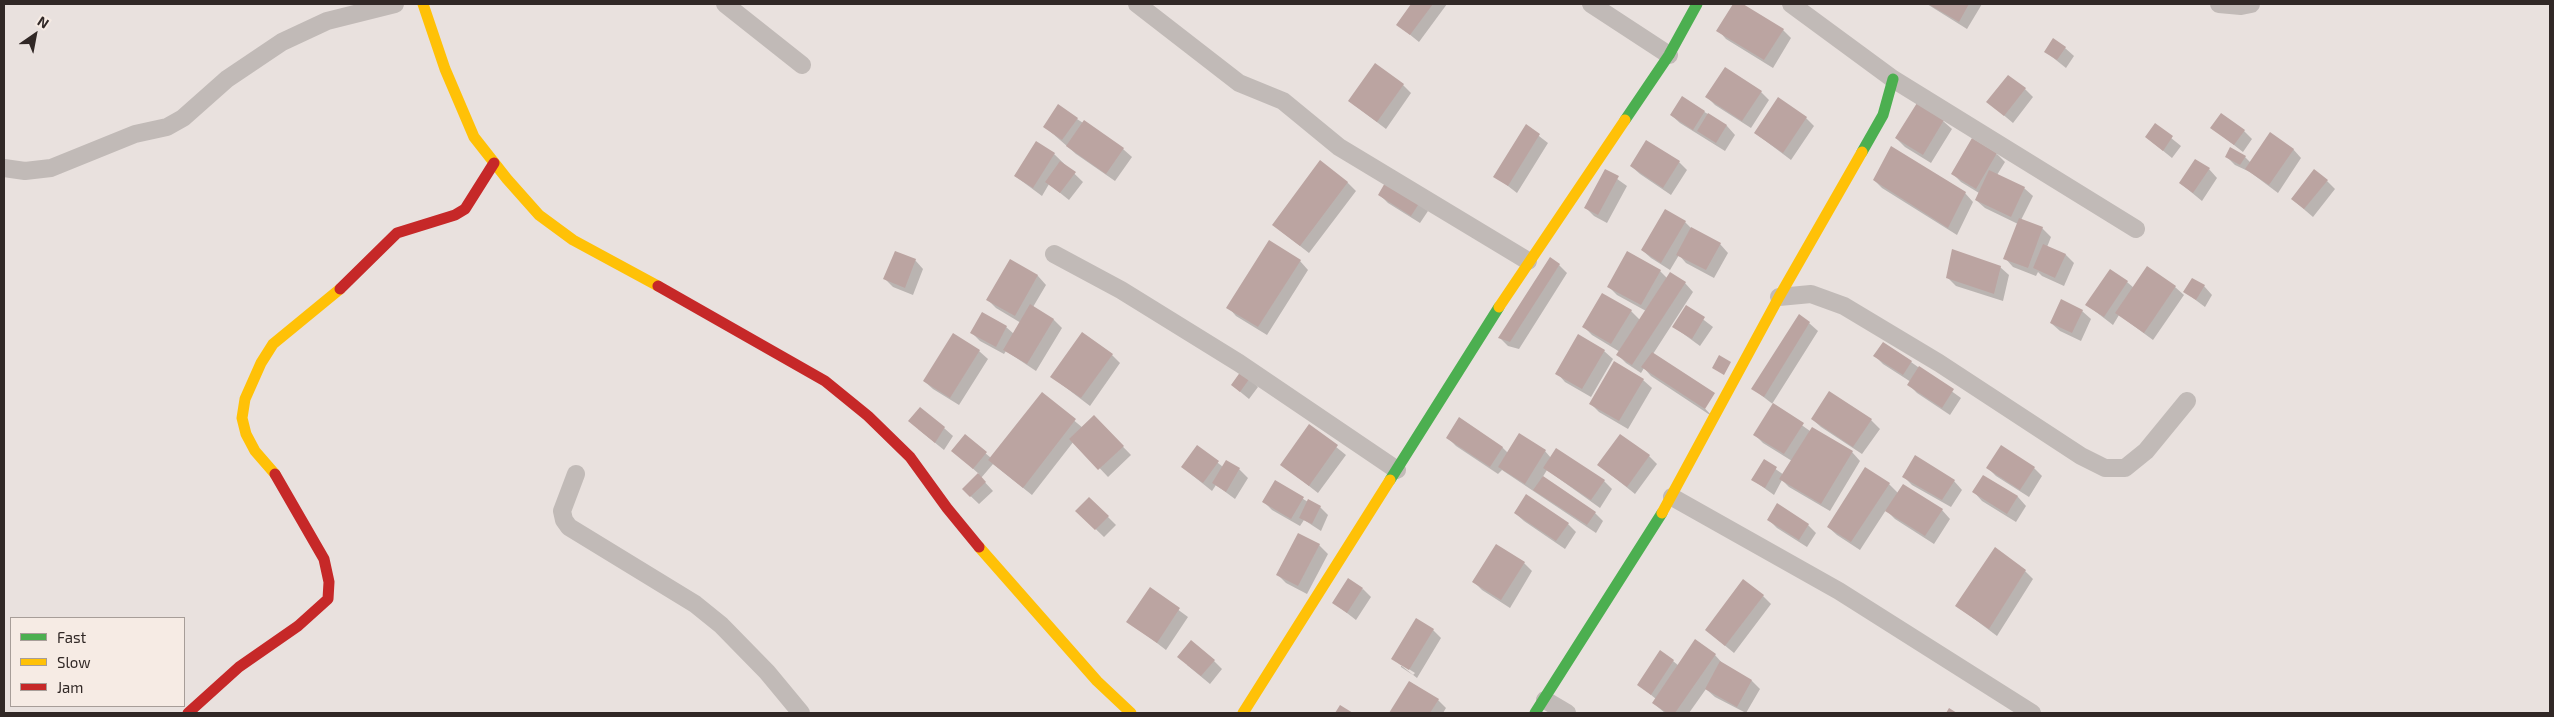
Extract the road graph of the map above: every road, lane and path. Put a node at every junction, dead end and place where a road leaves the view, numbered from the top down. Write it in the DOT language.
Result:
graph roads {
  1 [pos="394,4"];
  2 [pos="423,4"];
  3 [pos="725,4"];
  4 [pos="1137,4"];
  5 [pos="1591,4"];
  6 [pos="1697,4"];
  7 [pos="1792,4"];
  8 [pos="2219,4"];
  9 [pos="2251,4"];
  10 [pos="1669,55"];
  11 [pos="802,65"];
  12 [pos="1893,79"];
  13 [pos="494,163"];
  14 [pos="4,168"];
  15 [pos="2136,229"];
  16 [pos="1054,254"];
  17 [pos="1528,260"];
  18 [pos="1795,269"];
  19 [pos="1811,294"];
  20 [pos="1779,297"];
  21 [pos="2187,401"];
  22 [pos="1397,470"];
  23 [pos="576,474"];
  24 [pos="1672,497"];
  25 [pos="1540,707"];
  26 [pos="188,713"];
  27 [pos="801,713"];
  28 [pos="1131,713"];
  29 [pos="1243,713"];
  30 [pos="1567,713"];
  31 [pos="2032,713"];
  1 -- 14 [label="street"];
  2 -- 13 [label="street"];
  3 -- 11 [label="street"];
  4 -- 17 [label="street"];
  5 -- 10 [label="street"];
  6 -- 10 [label="street"];
  7 -- 12 [label="street"];
  8 -- 9 [label="street"];
  10 -- 17 [label="street"];
  12 -- 15 [label="street"];
  12 -- 18 [label="street"];
  13 -- 26 [label="street"];
  13 -- 28 [label="street"];
  16 -- 22 [label="street"];
  17 -- 22 [label="street"];
  18 -- 19 [label="street"];
  18 -- 20 [label="street"];
  19 -- 20 [label="street"];
  19 -- 21 [label="street"];
  20 -- 24 [label="street"];
  22 -- 29 [label="street"];
  23 -- 27 [label="street"];
  24 -- 25 [label="street"];
  24 -- 31 [label="street"];
  25 -- 30 [label="street"];
}
